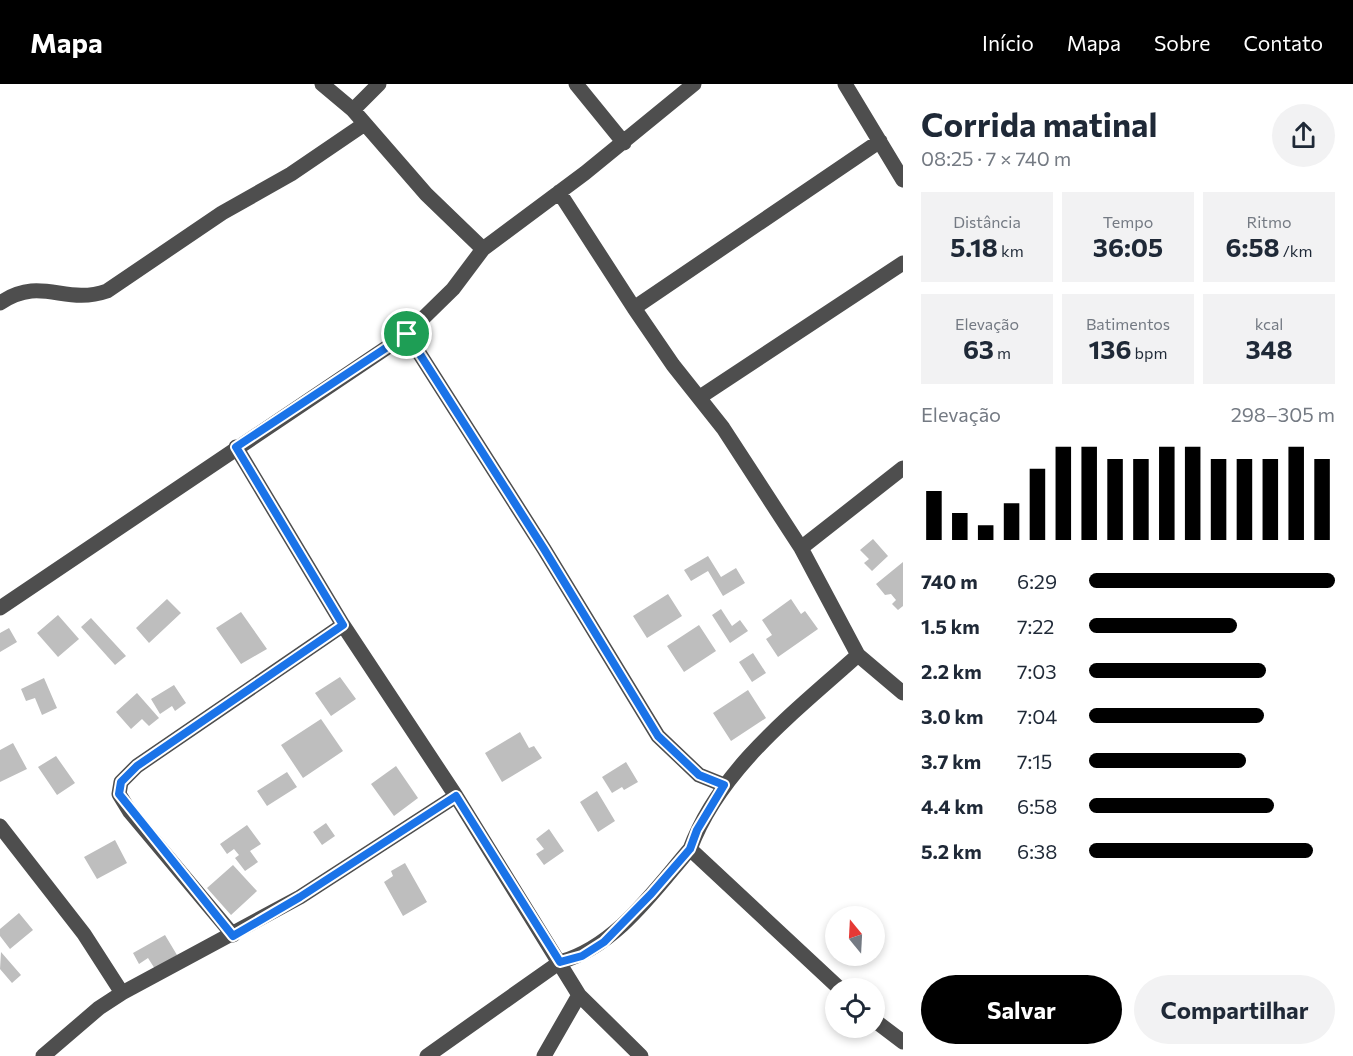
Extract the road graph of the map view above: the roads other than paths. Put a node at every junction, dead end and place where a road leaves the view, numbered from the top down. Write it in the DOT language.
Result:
graph roads {
  1 [pos="321,84"];
  2 [pos="379,84"];
  3 [pos="576,84"];
  4 [pos="693,84"];
  5 [pos="845,84"];
  6 [pos="353,110"];
  7 [pos="363,125"];
  8 [pos="880,141"];
  9 [pos="624,143"];
  10 [pos="899,161"];
  11 [pos="903,180"];
  12 [pos="559,192"];
  13 [pos="483,249"];
  14 [pos="903,263"];
  15 [pos="0,303"];
  16 [pos="634,309"];
  17 [pos="407,334"];
  18 [pos="700,397"];
  19 [pos="236,447"];
  20 [pos="903,468"];
  21 [pos="801,548"];
  22 [pos="0,608"];
  23 [pos="343,625"];
  24 [pos="858,655"];
  25 [pos="903,693"];
  26 [pos="724,785"];
  27 [pos="456,796"];
  28 [pos="0,826"];
  29 [pos="690,849"];
  30 [pos="233,936"];
  31 [pos="560,962"];
  32 [pos="828,978"];
  33 [pos="122,993"];
  34 [pos="579,995"];
  35 [pos="885,1028"];
  36 [pos="903,1042"];
  37 [pos="43,1056"];
  38 [pos="427,1056"];
  39 [pos="544,1056"];
  40 [pos="641,1056"];
  1 -- 6 [label="street"];
  2 -- 6 [label="street"];
  3 -- 9 [label="street"];
  4 -- 9 [label="street"];
  5 -- 8 [label="street"];
  6 -- 7 [label="street"];
  7 -- 13 [label="street"];
  7 -- 15 [label="street"];
  8 -- 10 [label="street"];
  8 -- 16 [label="street"];
  9 -- 12 [label="street"];
  10 -- 11 [label="street"];
  12 -- 13 [label="street"];
  12 -- 16 [label="street"];
  13 -- 17 [label="street"];
  14 -- 18 [label="street"];
  16 -- 18 [label="street"];
  17 -- 19 [label="street"];
  17 -- 26 [label="street"];
  18 -- 21 [label="street"];
  19 -- 22 [label="street"];
  19 -- 23 [label="street"];
  20 -- 21 [label="street"];
  21 -- 24 [label="street"];
  23 -- 27 [label="street"];
  23 -- 30 [label="street"];
  24 -- 25 [label="street"];
  24 -- 26 [label="street"];
  26 -- 29 [label="street"];
  27 -- 30 [label="street"];
  27 -- 31 [label="street"];
  28 -- 33 [label="street"];
  29 -- 31 [label="street"];
  29 -- 32 [label="street"];
  30 -- 33 [label="street"];
  31 -- 34 [label="street"];
  31 -- 38 [label="street"];
  33 -- 37 [label="street"];
  34 -- 39 [label="street"];
  34 -- 40 [label="street"];
  35 -- 36 [label="street"];
}
